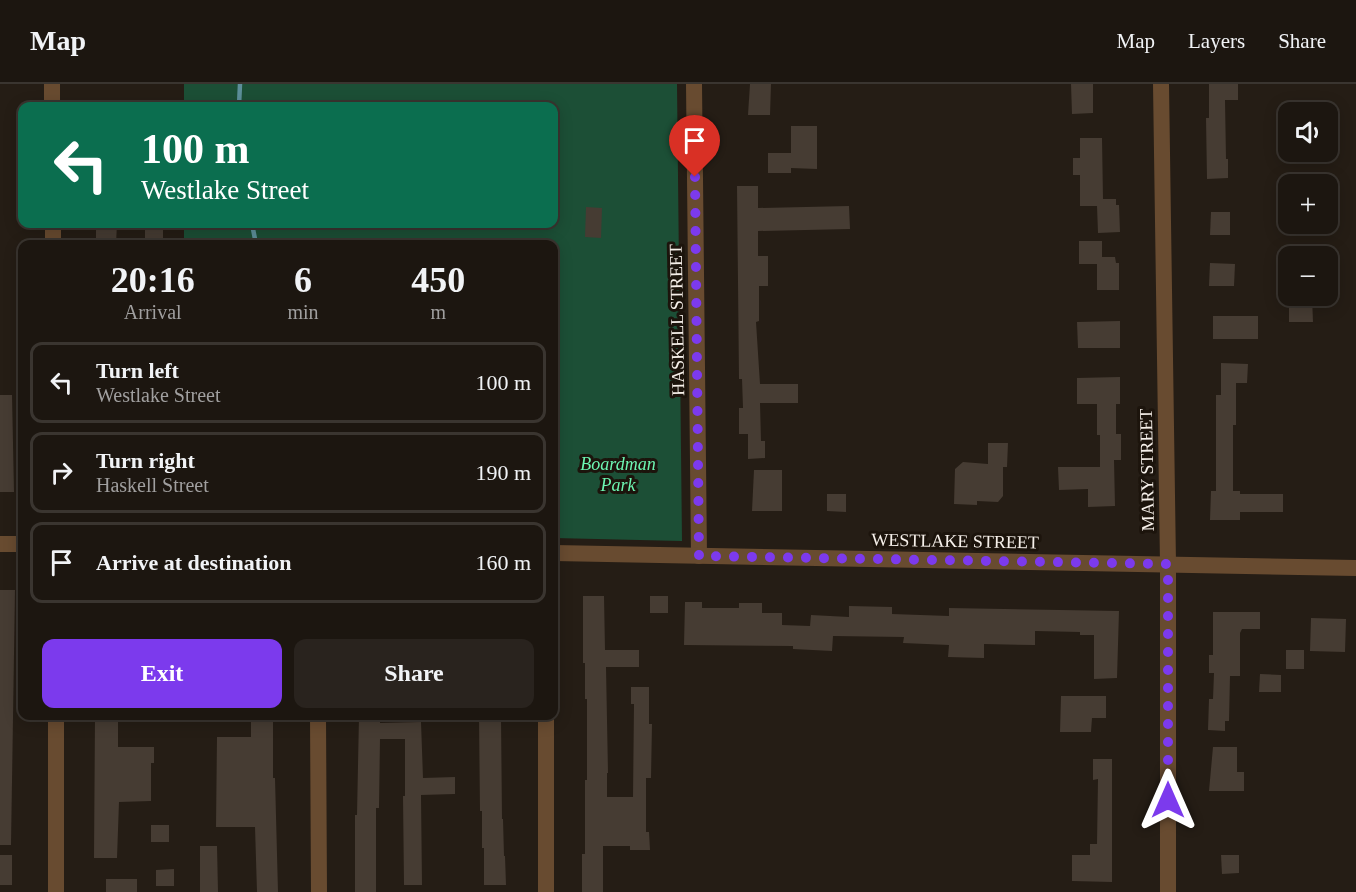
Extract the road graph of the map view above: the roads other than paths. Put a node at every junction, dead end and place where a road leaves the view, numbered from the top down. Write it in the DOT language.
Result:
graph roads {
  1 [pos="52,84"];
  2 [pos="694,84"];
  3 [pos="1161,84"];
  4 [pos="52,102"];
  5 [pos="0,544"];
  6 [pos="18,544"];
  7 [pos="558,553"];
  8 [pos="699,556"];
  9 [pos="1168,564"];
  10 [pos="1356,568"];
  11 [pos="56,720"];
  12 [pos="318,720"];
  13 [pos="546,720"];
  14 [pos="56,892"];
  15 [pos="318,892"];
  16 [pos="546,892"];
  17 [pos="1168,892"];
  1 -- 4 [label="street"];
  2 -- 8 [label="street, HASKELL STREET"];
  3 -- 9 [label="street, MARY STREET"];
  5 -- 6 [label="street"];
  7 -- 8 [label="street, WESTLAKE STREET"];
  8 -- 9 [label="street, WESTLAKE STREET"];
  9 -- 10 [label="street, WESTLAKE STREET"];
  9 -- 17 [label="street, MARY STREET"];
  11 -- 14 [label="street"];
  12 -- 15 [label="street"];
  13 -- 16 [label="street"];
}
